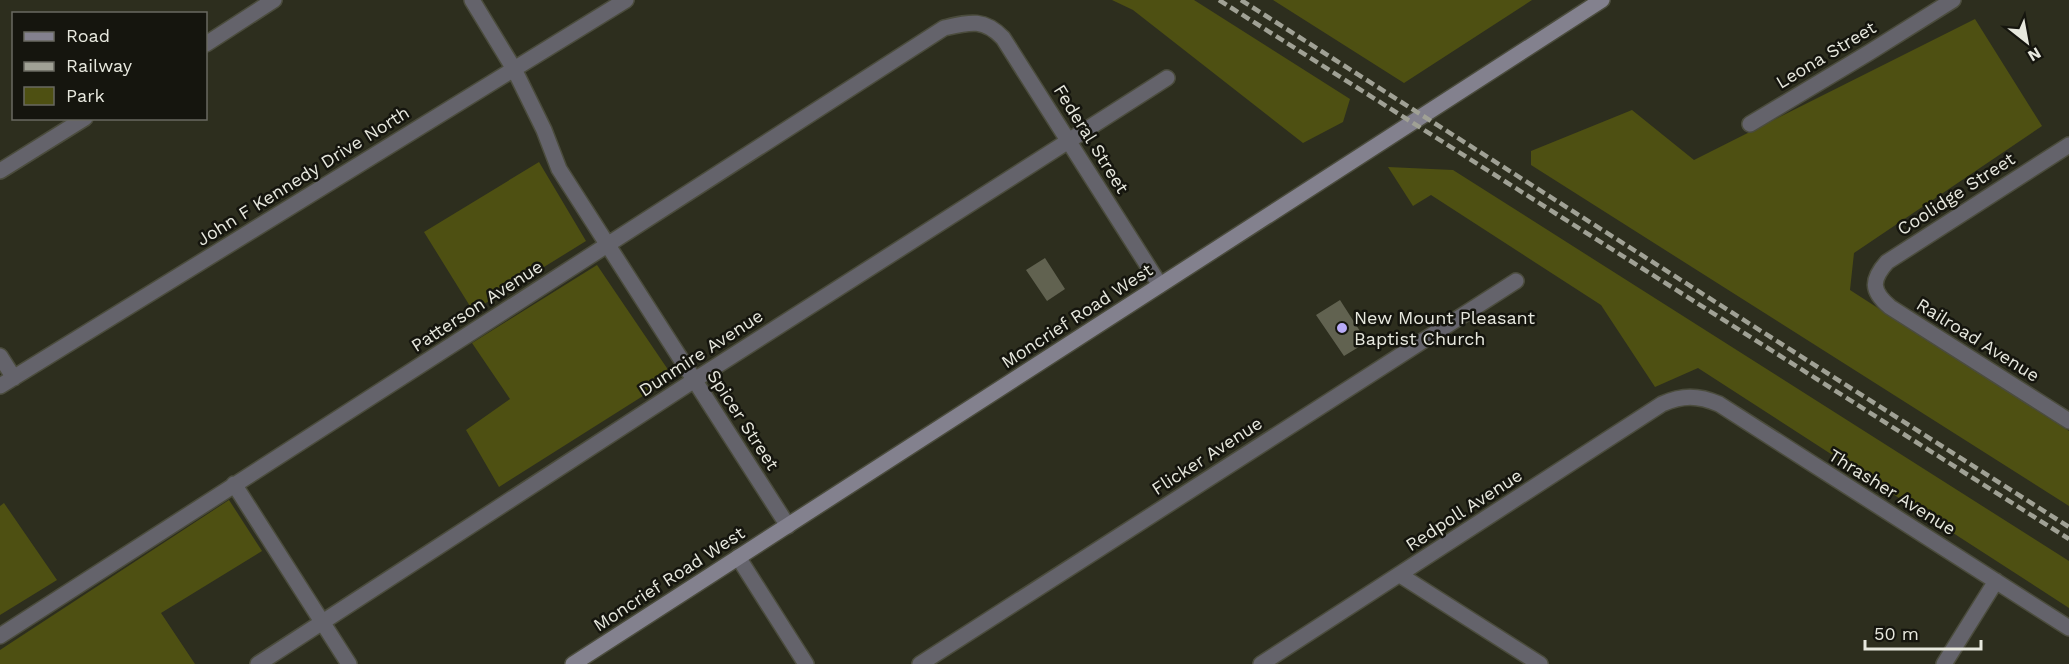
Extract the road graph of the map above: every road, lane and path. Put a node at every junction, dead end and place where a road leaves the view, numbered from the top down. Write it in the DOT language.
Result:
graph roads {
  1 [pos="274,0"];
  2 [pos="472,0"];
  3 [pos="626,0"];
  4 [pos="1602,0"];
  5 [pos="1953,0"];
  6 [pos="979,23"];
  7 [pos="207,43"];
  8 [pos="514,69"];
  9 [pos="1167,78"];
  10 [pos="82,120"];
  11 [pos="1750,124"];
  12 [pos="1069,141"];
  13 [pos="2069,145"];
  14 [pos="0,171"];
  15 [pos="606,246"];
  16 [pos="1516,281"];
  17 [pos="1160,285"];
  18 [pos="1875,285"];
  19 [pos="0,356"];
  20 [pos="14,378"];
  21 [pos="693,381"];
  22 [pos="0,386"];
  23 [pos="1692,396"];
  24 [pos="2069,421"];
  25 [pos="234,484"];
  26 [pos="788,526"];
  27 [pos="738,557"];
  28 [pos="1400,575"];
  29 [pos="1996,581"];
  30 [pos="322,622"];
  31 [pos="2069,628"];
  32 [pos="0,636"];
  33 [pos="258,664"];
  34 [pos="349,664"];
  35 [pos="573,664"];
  36 [pos="807,664"];
  37 [pos="920,664"];
  38 [pos="1261,664"];
  39 [pos="1540,664"];
  40 [pos="1944,664"];
  1 -- 7 [label="street"];
  2 -- 8 [label="street, Spicer Street"];
  3 -- 8 [label="street, John F Kennedy Drive North"];
  4 -- 17 [label="street, Moncrief Road West"];
  5 -- 11 [label="street, Leona Street"];
  6 -- 12 [label="street, Federal Street"];
  6 -- 15 [label="street, Patterson Avenue"];
  8 -- 15 [label="street, Spicer Street"];
  8 -- 20 [label="street, John F Kennedy Drive North"];
  9 -- 12 [label="street, Dunmire Avenue"];
  10 -- 14 [label="street"];
  12 -- 17 [label="street, Federal Street"];
  12 -- 21 [label="street, Dunmire Avenue"];
  13 -- 18 [label="street, Coolidge Street"];
  15 -- 21 [label="street, Spicer Street"];
  15 -- 25 [label="street, Patterson Avenue"];
  16 -- 37 [label="street, Flicker Avenue"];
  17 -- 26 [label="street, Moncrief Road West"];
  18 -- 24 [label="street, Railroad Avenue"];
  19 -- 20 [label="street"];
  20 -- 22 [label="street, John F Kennedy Drive North"];
  21 -- 26 [label="street, Spicer Street"];
  21 -- 30 [label="street, Dunmire Avenue"];
  23 -- 28 [label="street, Redpoll Avenue"];
  23 -- 29 [label="street, Thrasher Avenue"];
  25 -- 30 [label="street"];
  25 -- 32 [label="street, Patterson Avenue"];
  26 -- 27 [label="street, Moncrief Road West"];
  27 -- 35 [label="street, Moncrief Road West"];
  27 -- 36 [label="street"];
  28 -- 38 [label="street, Redpoll Avenue"];
  28 -- 39 [label="street"];
  29 -- 31 [label="street, Thrasher Avenue"];
  29 -- 40 [label="street"];
  30 -- 33 [label="street, Dunmire Avenue"];
  30 -- 34 [label="street"];
}
